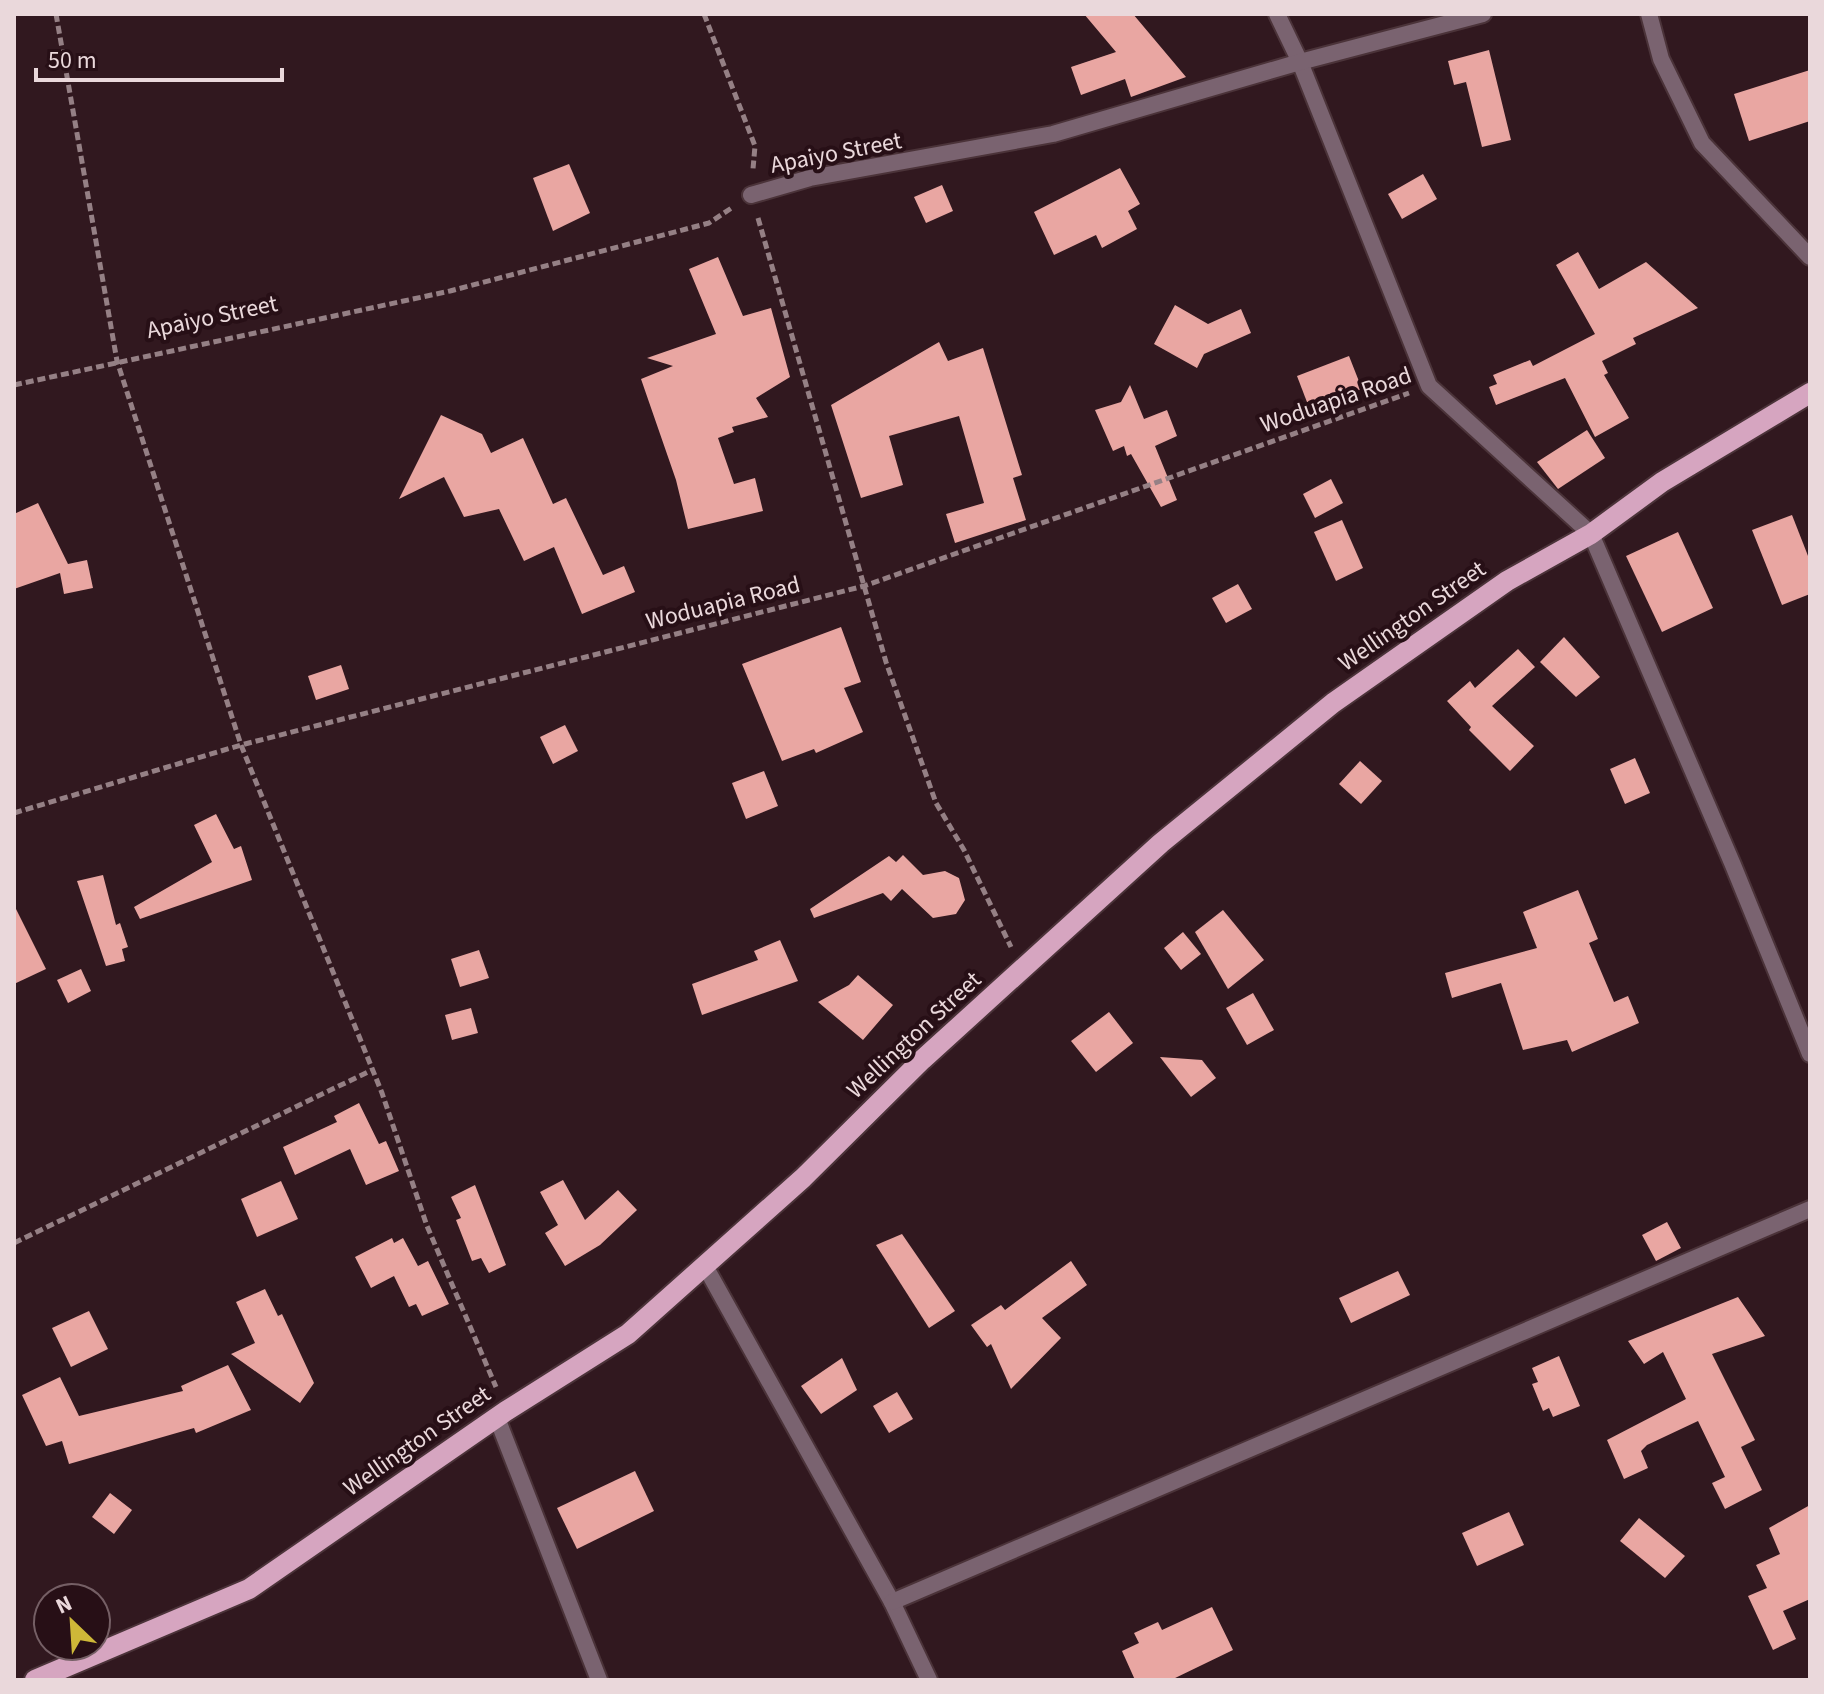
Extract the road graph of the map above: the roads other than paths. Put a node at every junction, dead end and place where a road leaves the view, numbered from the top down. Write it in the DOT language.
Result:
graph roads {
  1 [pos="1277,14"];
  2 [pos="1483,14"];
  3 [pos="1649,14"];
  4 [pos="1300,62"];
  5 [pos="751,195"];
  6 [pos="1810,257"];
  7 [pos="1810,393"];
  8 [pos="1591,534"];
  9 [pos="1810,1054"];
  10 [pos="1810,1209"];
  11 [pos="705,1266"];
  12 [pos="501,1414"];
  13 [pos="892,1602"];
  14 [pos="57,1676"];
  15 [pos="35,1680"];
  16 [pos="599,1680"];
  17 [pos="929,1680"];
  1 -- 4 [label="street"];
  2 -- 4 [label="street, Apaiyo Street"];
  3 -- 6 [label="street"];
  4 -- 5 [label="street, Apaiyo Street"];
  4 -- 8 [label="street"];
  7 -- 8 [label="main road, Wellington Street"];
  8 -- 9 [label="street"];
  8 -- 11 [label="main road, Wellington Street"];
  10 -- 13 [label="street"];
  11 -- 12 [label="main road, Wellington Street"];
  11 -- 13 [label="street"];
  12 -- 14 [label="main road, Wellington Street"];
  12 -- 16 [label="street"];
  13 -- 17 [label="street"];
  14 -- 15 [label="main road, Wellington Street"];
}
